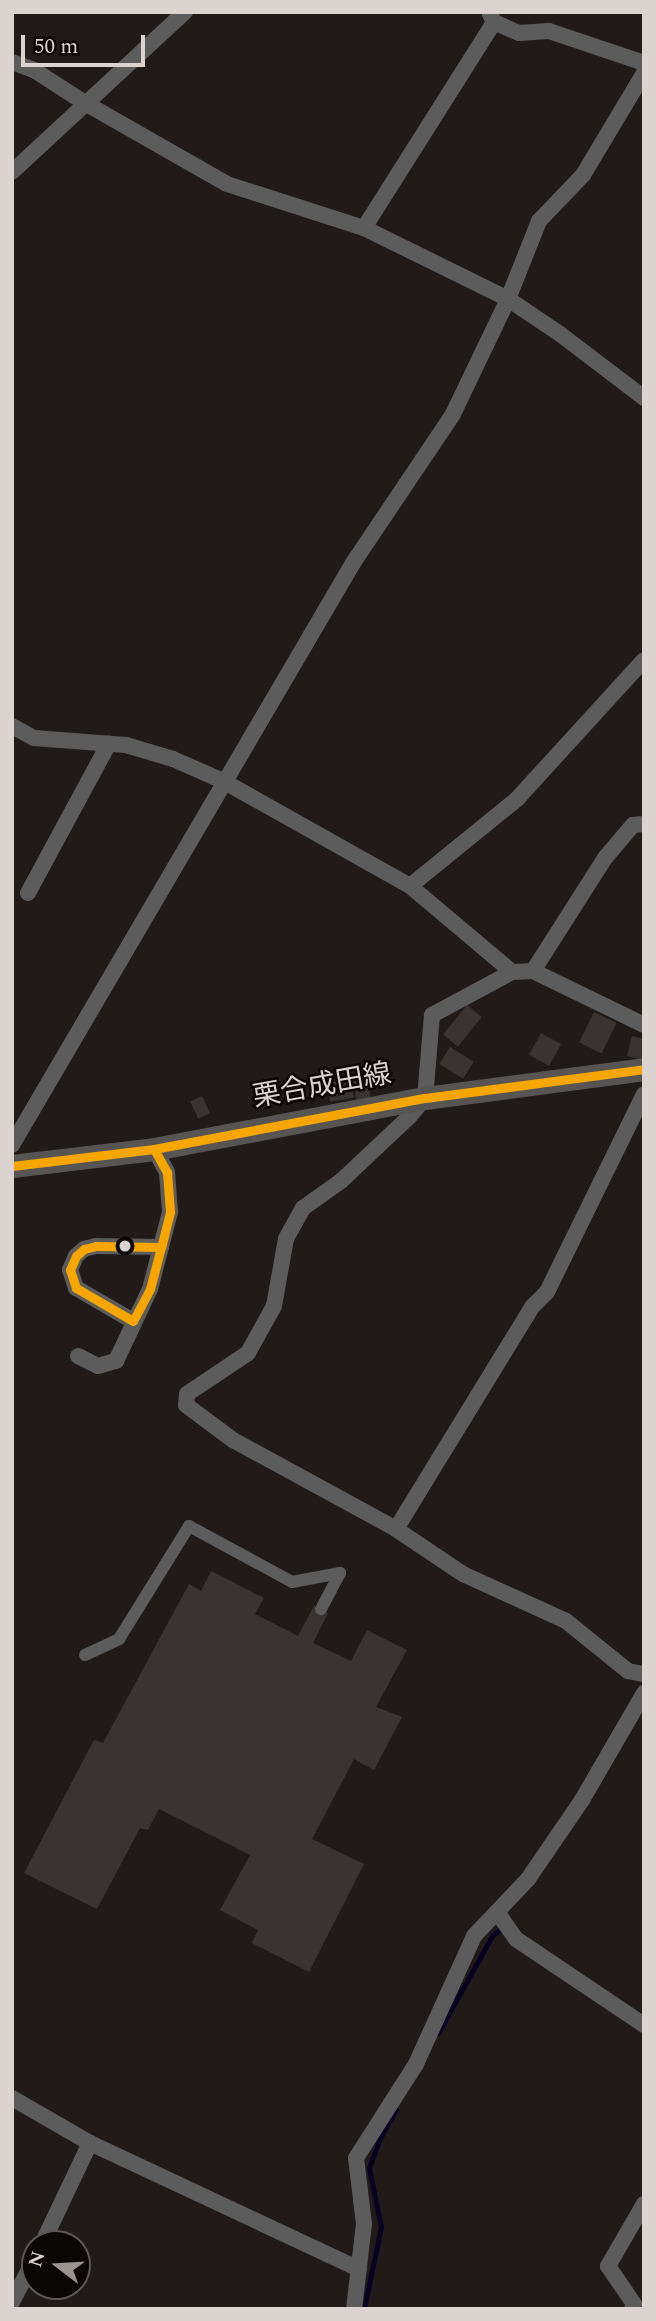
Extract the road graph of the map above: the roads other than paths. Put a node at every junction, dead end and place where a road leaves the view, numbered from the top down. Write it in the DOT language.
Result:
graph roads {
  1 [pos="185,12"];
  2 [pos="492,17"];
  3 [pos="12,62"];
  4 [pos="644,63"];
  5 [pos="644,73"];
  6 [pos="85,103"];
  7 [pos="12,172"];
  8 [pos="364,228"];
  9 [pos="508,299"];
  10 [pos="644,398"];
  11 [pos="644,660"];
  12 [pos="12,726"];
  13 [pos="108,743"];
  14 [pos="223,781"];
  15 [pos="644,824"];
  16 [pos="410,887"];
  17 [pos="28,893"];
  18 [pos="533,971"];
  19 [pos="512,972"];
  20 [pos="644,1025"];
  21 [pos="644,1069"];
  22 [pos="644,1094"];
  23 [pos="425,1098"];
  24 [pos="12,1144"];
  25 [pos="154,1149"];
  26 [pos="12,1166"];
  27 [pos="161,1247"];
  28 [pos="133,1321"];
  29 [pos="78,1356"];
  30 [pos="396,1528"];
  31 [pos="321,1609"];
  32 [pos="85,1655"];
  33 [pos="644,1674"];
  34 [pos="644,1693"];
  35 [pos="497,1912"];
  36 [pos="644,2025"];
  37 [pos="12,2098"];
  38 [pos="90,2143"];
  39 [pos="644,2204"];
  40 [pos="49,2230"];
  41 [pos="359,2269"];
  42 [pos="21,2285"];
  43 [pos="12,2302"];
  44 [pos="354,2309"];
  45 [pos="632,2309"];
  1 -- 6 [label="street"];
  2 -- 4 [label="street"];
  2 -- 8 [label="street"];
  3 -- 6 [label="street"];
  5 -- 9 [label="street"];
  6 -- 7 [label="street"];
  6 -- 8 [label="street"];
  8 -- 9 [label="street"];
  9 -- 10 [label="street"];
  9 -- 14 [label="street"];
  11 -- 16 [label="street"];
  12 -- 13 [label="street"];
  13 -- 14 [label="street"];
  13 -- 17 [label="street"];
  14 -- 16 [label="street"];
  14 -- 24 [label="street"];
  15 -- 18 [label="street"];
  16 -- 19 [label="street"];
  18 -- 19 [label="street"];
  18 -- 20 [label="street"];
  19 -- 23 [label="street"];
  21 -- 23 [label="main road, 栗合成田線"];
  22 -- 30 [label="street"];
  23 -- 25 [label="main road, 栗合成田線"];
  23 -- 30 [label="street"];
  25 -- 26 [label="main road, 栗合成田線"];
  25 -- 27 [label="street"];
  27 -- 28 [label="street"];
  27 -- 28 [label="street"];
  28 -- 29 [label="street"];
  30 -- 33 [label="street"];
  31 -- 32 [label="street"];
  34 -- 35 [label="street"];
  35 -- 36 [label="street"];
  35 -- 41 [label="street"];
  37 -- 38 [label="street"];
  38 -- 40 [label="street"];
  38 -- 41 [label="street"];
  39 -- 45 [label="street"];
  41 -- 44 [label="street"];
  42 -- 43 [label="street"];
}
